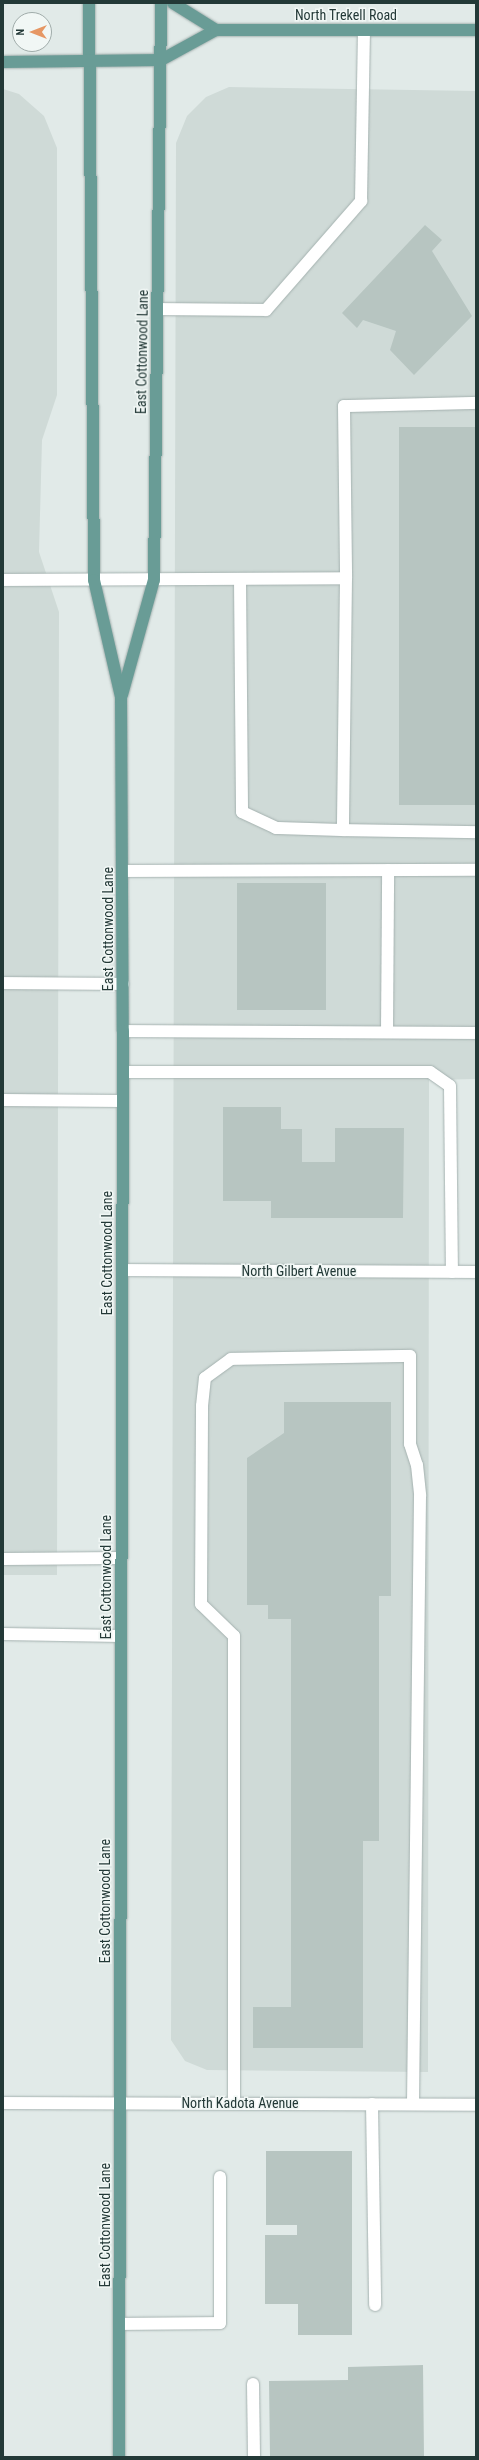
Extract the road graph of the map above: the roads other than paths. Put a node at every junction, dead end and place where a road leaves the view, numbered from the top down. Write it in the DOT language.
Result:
graph roads {
  1 [pos="89,3"];
  2 [pos="161,3"];
  3 [pos="173,3"];
  4 [pos="216,30"];
  5 [pos="364,30"];
  6 [pos="476,30"];
  7 [pos="161,60"];
  8 [pos="3,62"];
  9 [pos="89,63"];
  10 [pos="158,309"];
  11 [pos="476,403"];
  12 [pos="346,578"];
  13 [pos="240,579"];
  14 [pos="3,580"];
  15 [pos="94,580"];
  16 [pos="154,580"];
  17 [pos="121,696"];
  18 [pos="343,830"];
  19 [pos="476,832"];
  20 [pos="388,870"];
  21 [pos="476,870"];
  22 [pos="123,871"];
  23 [pos="3,983"];
  24 [pos="124,984"];
  25 [pos="124,1032"];
  26 [pos="387,1032"];
  27 [pos="476,1034"];
  28 [pos="123,1072"];
  29 [pos="3,1100"];
  30 [pos="123,1101"];
  31 [pos="122,1270"];
  32 [pos="452,1272"];
  33 [pos="476,1272"];
  34 [pos="121,1558"];
  35 [pos="3,1559"];
  36 [pos="3,1634"];
  37 [pos="121,1636"];
  38 [pos="3,2103"];
  39 [pos="120,2103"];
  40 [pos="234,2104"];
  41 [pos="372,2104"];
  42 [pos="413,2104"];
  43 [pos="476,2105"];
  44 [pos="220,2177"];
  45 [pos="375,2305"];
  46 [pos="120,2324"];
  47 [pos="253,2384"];
  48 [pos="119,2457"];
  49 [pos="254,2457"];
  1 -- 9 [label="main road, East Cottonwood Lane"];
  2 -- 7 [label="main road, East Cottonwood Lane"];
  3 -- 4 [label="main road"];
  4 -- 5 [label="main road, North Trekell Road"];
  4 -- 7 [label="main road, North Trekell Road"];
  5 -- 6 [label="main road, North Trekell Road"];
  5 -- 10 [label="street"];
  7 -- 9 [label="main road, North Trekell Road"];
  7 -- 10 [label="main road, East Cottonwood Lane"];
  8 -- 9 [label="main road, North Trekell Road"];
  9 -- 15 [label="main road, East Cottonwood Lane"];
  10 -- 16 [label="main road, East Cottonwood Lane"];
  11 -- 12 [label="street"];
  12 -- 13 [label="street"];
  12 -- 18 [label="street"];
  13 -- 16 [label="street"];
  13 -- 18 [label="street"];
  14 -- 15 [label="street"];
  15 -- 16 [label="street"];
  15 -- 17 [label="main road, East Cottonwood Lane"];
  16 -- 17 [label="main road, East Cottonwood Lane"];
  17 -- 22 [label="main road, East Cottonwood Lane"];
  18 -- 19 [label="street"];
  20 -- 21 [label="street"];
  20 -- 22 [label="street"];
  20 -- 26 [label="street"];
  22 -- 24 [label="main road, East Cottonwood Lane"];
  23 -- 24 [label="street"];
  24 -- 25 [label="main road, East Cottonwood Lane"];
  25 -- 26 [label="street"];
  25 -- 28 [label="main road, East Cottonwood Lane"];
  26 -- 27 [label="street"];
  28 -- 30 [label="main road, East Cottonwood Lane"];
  28 -- 32 [label="street"];
  29 -- 30 [label="street"];
  30 -- 31 [label="main road, East Cottonwood Lane"];
  31 -- 32 [label="street, North Gilbert Avenue"];
  31 -- 34 [label="main road, East Cottonwood Lane"];
  32 -- 33 [label="street, North Gilbert Avenue"];
  34 -- 35 [label="street"];
  34 -- 37 [label="main road, East Cottonwood Lane"];
  36 -- 37 [label="street"];
  37 -- 39 [label="main road, East Cottonwood Lane"];
  38 -- 39 [label="street, North Kadota Avenue"];
  39 -- 40 [label="street, North Kadota Avenue"];
  39 -- 46 [label="main road, East Cottonwood Lane"];
  40 -- 41 [label="street, North Kadota Avenue"];
  40 -- 42 [label="street"];
  41 -- 42 [label="street, North Kadota Avenue"];
  41 -- 45 [label="street"];
  42 -- 43 [label="street, North Kadota Avenue"];
  44 -- 46 [label="street"];
  46 -- 48 [label="main road, East Cottonwood Lane"];
  47 -- 49 [label="street"];
}
